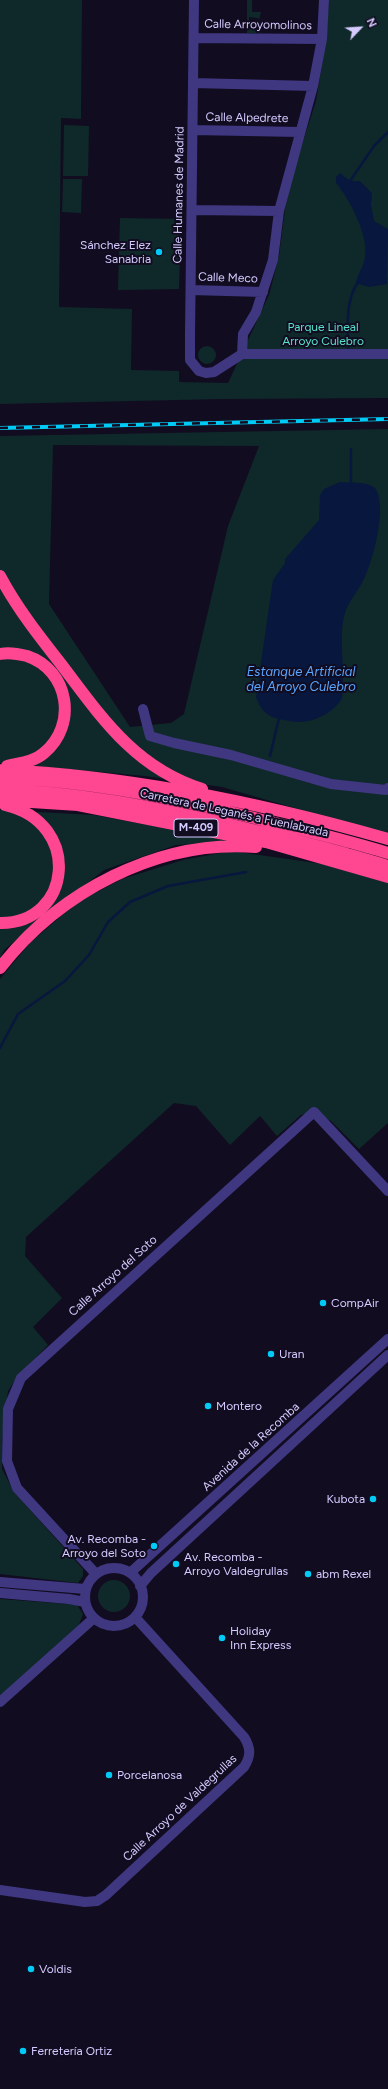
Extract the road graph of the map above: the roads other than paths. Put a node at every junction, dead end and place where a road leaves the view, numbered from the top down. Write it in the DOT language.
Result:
graph roads {
  1 [pos="194,0"];
  2 [pos="324,0"];
  3 [pos="194,38"];
  4 [pos="322,39"];
  5 [pos="193,83"];
  6 [pos="313,86"];
  7 [pos="193,130"];
  8 [pos="300,132"];
  9 [pos="193,210"];
  10 [pos="280,211"];
  11 [pos="191,290"];
  12 [pos="263,292"];
  13 [pos="242,354"];
  14 [pos="388,354"];
  15 [pos="0,576"];
  16 [pos="0,654"];
  17 [pos="143,709"];
  18 [pos="0,766"];
  19 [pos="0,770"];
  20 [pos="0,778"];
  21 [pos="388,788"];
  22 [pos="0,790"];
  23 [pos="0,800"];
  24 [pos="0,804"];
  25 [pos="257,806"];
  26 [pos="388,839"];
  27 [pos="388,853"];
  28 [pos="334,860"];
  29 [pos="388,866"];
  30 [pos="388,877"];
  31 [pos="0,923"];
  32 [pos="0,968"];
  33 [pos="388,1191"];
  34 [pos="388,1339"];
  35 [pos="388,1355"];
  36 [pos="130,1573"];
  37 [pos="96,1574"];
  38 [pos="0,1582"];
  39 [pos="140,1586"];
  40 [pos="86,1590"];
  41 [pos="0,1593"];
  42 [pos="85,1602"];
  43 [pos="135,1617"];
  44 [pos="94,1618"];
  45 [pos="0,1702"];
  46 [pos="0,1890"];
  1 -- 3 [label="street, Calle Humanes de Madrid"];
  2 -- 4 [label="street"];
  3 -- 4 [label="street, Calle Arroyomolinos"];
  3 -- 5 [label="street, Calle Humanes de Madrid"];
  4 -- 6 [label="street"];
  5 -- 6 [label="street"];
  5 -- 7 [label="street, Calle Humanes de Madrid"];
  6 -- 8 [label="street"];
  7 -- 8 [label="street, Calle Alpedrete"];
  7 -- 9 [label="street, Calle Humanes de Madrid"];
  8 -- 10 [label="street"];
  9 -- 10 [label="street"];
  9 -- 11 [label="street, Calle Humanes de Madrid"];
  10 -- 12 [label="street"];
  11 -- 12 [label="street, Calle Meco"];
  11 -- 13 [label="street, Calle Humanes de Madrid"];
  12 -- 13 [label="street"];
  13 -- 14 [label="street"];
  15 -- 25 [label="highway"];
  16 -- 18 [label="highway"];
  17 -- 21 [label="street"];
  19 -- 25 [label="highway"];
  20 -- 27 [label="highway, Carretera de Leganés a Fuenlabrada / M-409"];
  22 -- 29 [label="highway, Carretera de Leganés a Fuenlabrada / M-409"];
  23 -- 28 [label="highway, M-409"];
  24 -- 31 [label="highway"];
  25 -- 26 [label="highway"];
  28 -- 30 [label="highway, M-409"];
  28 -- 32 [label="highway"];
  33 -- 37 [label="street, Calle Arroyo del Soto"];
  34 -- 36 [label="street, Avenida de la Recomba"];
  35 -- 39 [label="street, Avenida de la Recomba"];
  36 -- 37 [label="street"];
  36 -- 39 [label="street"];
  37 -- 40 [label="street"];
  38 -- 40 [label="street"];
  39 -- 43 [label="street"];
  40 -- 42 [label="street"];
  41 -- 42 [label="street"];
  42 -- 44 [label="street"];
  43 -- 44 [label="street"];
  43 -- 46 [label="street, Calle Arroyo de Valdegrullas"];
  44 -- 45 [label="street"];
}
